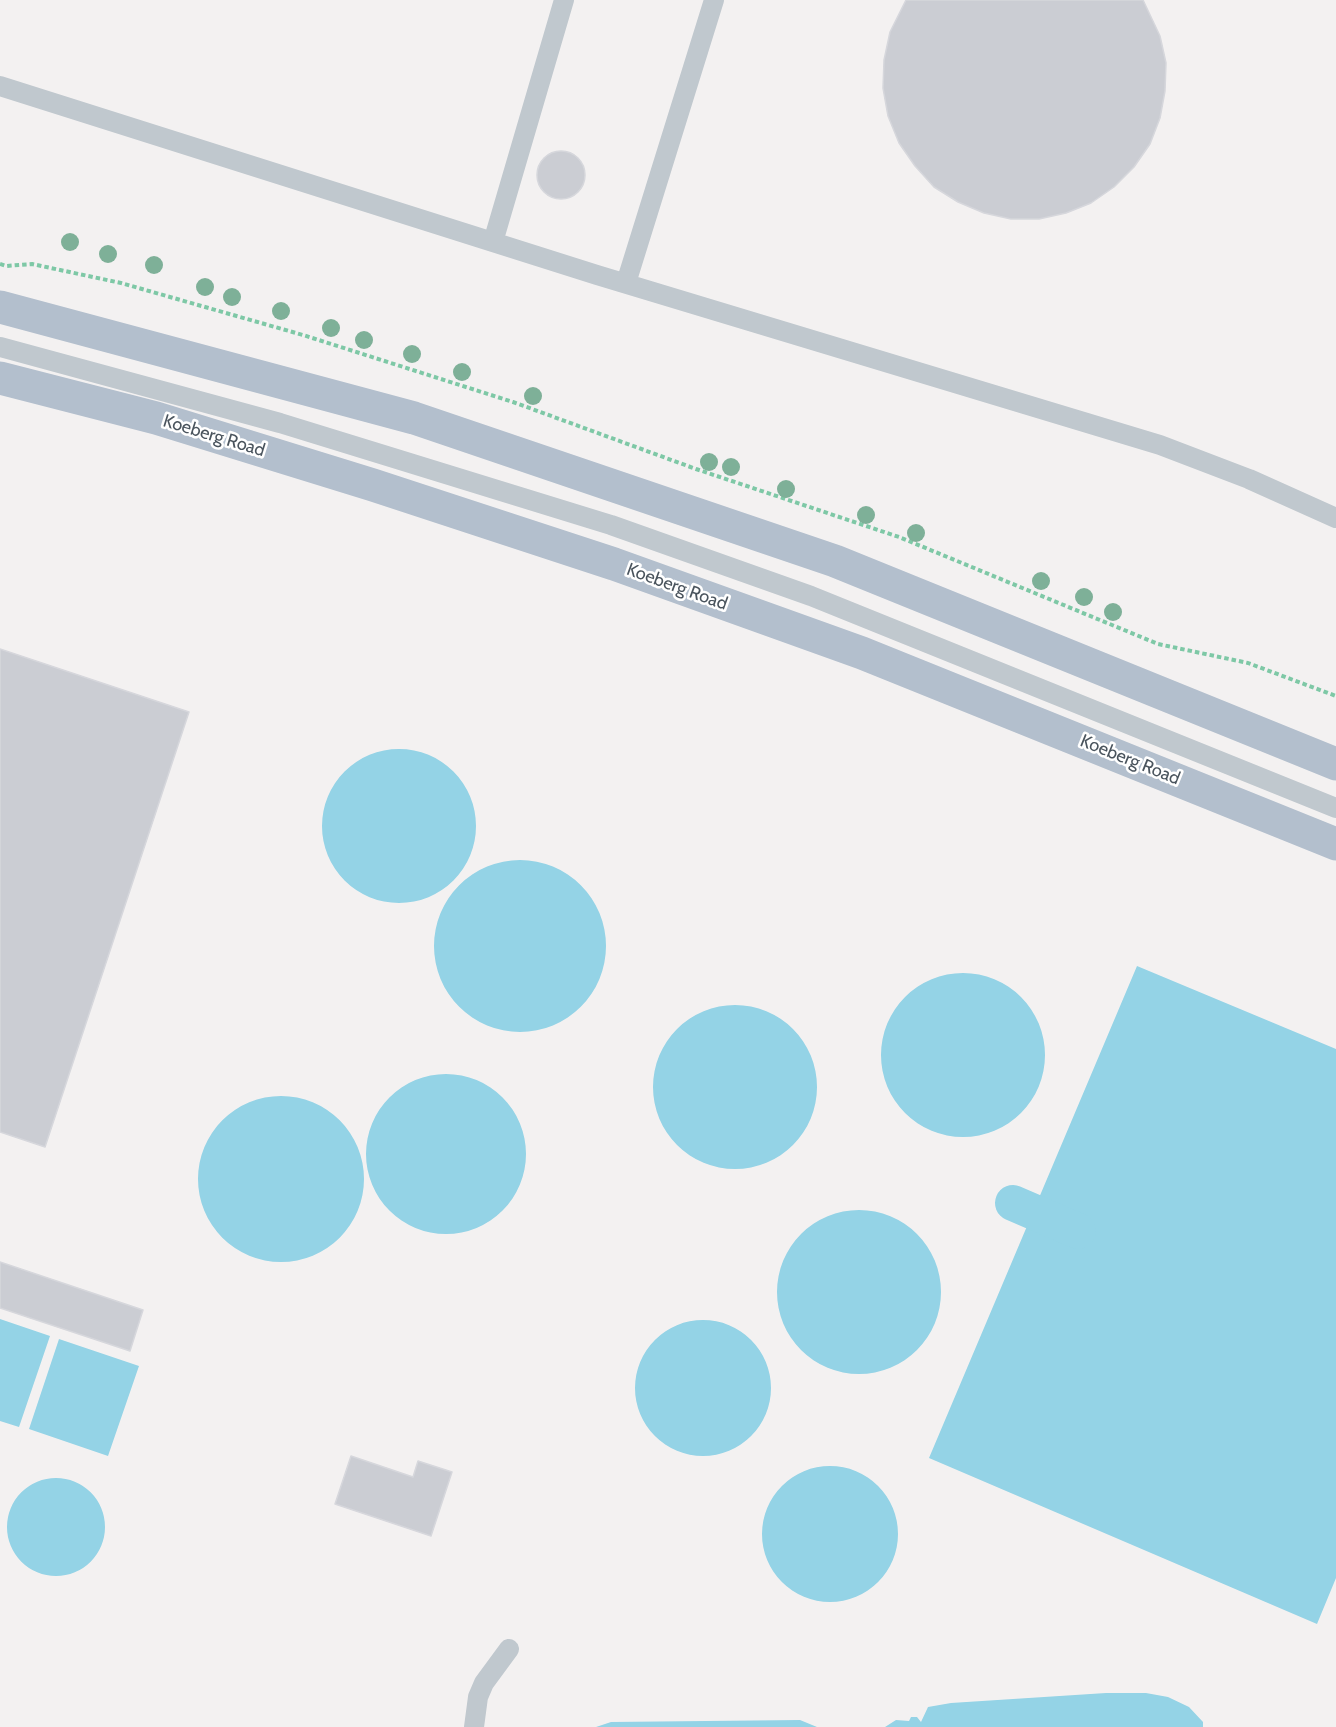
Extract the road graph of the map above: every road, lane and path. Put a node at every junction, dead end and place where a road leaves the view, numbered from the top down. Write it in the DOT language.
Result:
graph roads {
  1 [pos="564,0"];
  2 [pos="714,0"];
  3 [pos="0,86"];
  4 [pos="493,242"];
  5 [pos="0,264"];
  6 [pos="626,284"];
  7 [pos="0,306"];
  8 [pos="0,347"];
  9 [pos="0,378"];
  10 [pos="1336,518"];
  11 [pos="1336,696"];
  12 [pos="1336,764"];
  13 [pos="1336,808"];
  14 [pos="1336,844"];
  15 [pos="509,1649"];
  16 [pos="474,1727"];
  1 -- 4 [label="lane"];
  2 -- 6 [label="lane"];
  3 -- 4 [label="lane"];
  4 -- 6 [label="lane"];
  5 -- 11 [label="path"];
  6 -- 10 [label="lane"];
  7 -- 12 [label="main road"];
  8 -- 13 [label="lane"];
  9 -- 14 [label="main road, Koeberg Road"];
  15 -- 16 [label="lane"];
}
